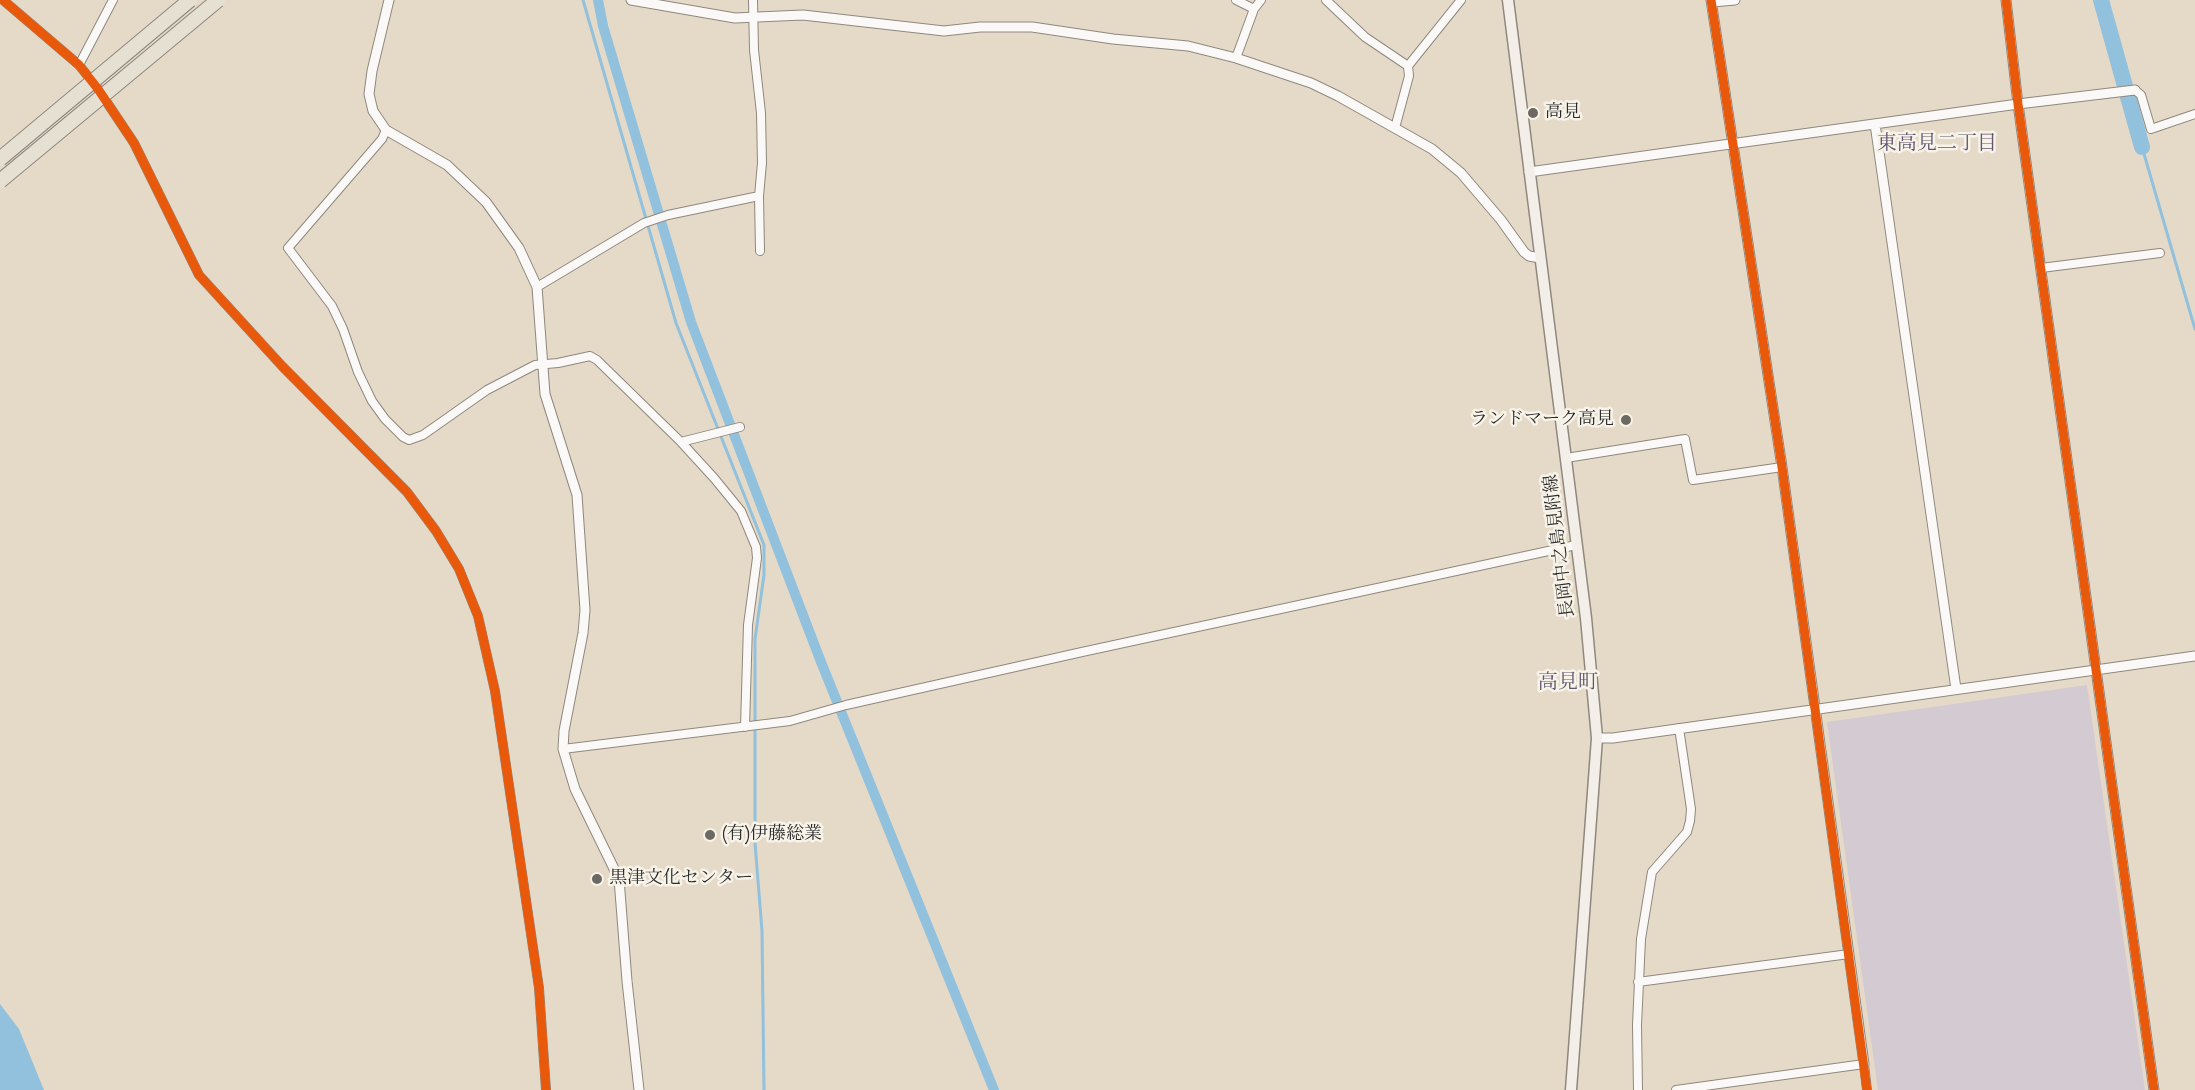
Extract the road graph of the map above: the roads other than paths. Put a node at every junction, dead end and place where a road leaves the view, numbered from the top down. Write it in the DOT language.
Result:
graph roads {
  1 [pos="3,0"];
  2 [pos="113,0"];
  3 [pos="190,0"];
  4 [pos="218,0"];
  5 [pos="389,0"];
  6 [pos="631,0"];
  7 [pos="753,0"];
  8 [pos="1236,0"];
  9 [pos="1261,0"];
  10 [pos="1326,0"];
  11 [pos="1461,0"];
  12 [pos="1508,0"];
  13 [pos="1735,0"];
  14 [pos="2006,0"];
  15 [pos="1711,1"];
  16 [pos="1254,9"];
  17 [pos="753,17"];
  18 [pos="1236,58"];
  19 [pos="79,65"];
  20 [pos="1408,66"];
  21 [pos="2135,90"];
  22 [pos="2018,104"];
  23 [pos="2195,114"];
  24 [pos="1875,124"];
  25 [pos="1395,128"];
  26 [pos="386,130"];
  27 [pos="1732,144"];
  28 [pos="0,159"];
  29 [pos="1529,172"];
  30 [pos="0,181"];
  31 [pos="759,196"];
  32 [pos="760,251"];
  33 [pos="2160,253"];
  34 [pos="1540,258"];
  35 [pos="2041,268"];
  36 [pos="537,287"];
  37 [pos="543,363"];
  38 [pos="740,427"];
  39 [pos="681,442"];
  40 [pos="1566,458"];
  41 [pos="1782,466"];
  42 [pos="1576,545"];
  43 [pos="2195,656"];
  44 [pos="2097,670"];
  45 [pos="1956,689"];
  46 [pos="1815,709"];
  47 [pos="745,727"];
  48 [pos="1679,728"];
  49 [pos="1597,738"];
  50 [pos="563,749"];
  51 [pos="1849,954"];
  52 [pos="1638,982"];
  53 [pos="1864,1064"];
  54 [pos="546,1090"];
  55 [pos="639,1090"];
  56 [pos="1571,1090"];
  57 [pos="1638,1090"];
  58 [pos="1676,1090"];
  59 [pos="1867,1090"];
  60 [pos="2154,1090"];
  1 -- 19 [label="street"];
  2 -- 19 [label="street"];
  3 -- 28 [label="highway, bridge"];
  4 -- 30 [label="highway, bridge"];
  5 -- 26 [label="street"];
  6 -- 17 [label="street"];
  7 -- 17 [label="street"];
  8 -- 16 [label="street"];
  9 -- 16 [label="street"];
  10 -- 20 [label="street"];
  11 -- 20 [label="street"];
  12 -- 29 [label="main road, 長岡中之島見附線"];
  13 -- 15 [label="street"];
  14 -- 22 [label="street"];
  15 -- 27 [label="street"];
  16 -- 18 [label="street"];
  17 -- 18 [label="street"];
  17 -- 31 [label="street"];
  18 -- 25 [label="street"];
  19 -- 54 [label="street"];
  20 -- 25 [label="street"];
  21 -- 22 [label="street"];
  21 -- 23 [label="street"];
  22 -- 24 [label="street"];
  22 -- 35 [label="street"];
  24 -- 27 [label="street"];
  24 -- 45 [label="street"];
  25 -- 34 [label="street"];
  26 -- 36 [label="street"];
  26 -- 37 [label="street"];
  27 -- 29 [label="street"];
  27 -- 41 [label="street"];
  29 -- 34 [label="main road, 長岡中之島見附線"];
  31 -- 32 [label="street"];
  31 -- 36 [label="street"];
  33 -- 35 [label="street"];
  34 -- 40 [label="main road, 長岡中之島見附線"];
  35 -- 44 [label="street"];
  36 -- 37 [label="street"];
  37 -- 39 [label="street"];
  37 -- 50 [label="street"];
  38 -- 39 [label="street"];
  39 -- 47 [label="street"];
  40 -- 41 [label="street"];
  40 -- 42 [label="main road, 長岡中之島見附線"];
  41 -- 46 [label="street"];
  42 -- 47 [label="street"];
  42 -- 49 [label="main road, 長岡中之島見附線"];
  43 -- 44 [label="street"];
  44 -- 45 [label="street"];
  44 -- 60 [label="street"];
  45 -- 46 [label="street"];
  46 -- 48 [label="street"];
  46 -- 51 [label="street"];
  47 -- 50 [label="street"];
  48 -- 49 [label="street"];
  48 -- 52 [label="street"];
  49 -- 56 [label="main road, 長岡中之島見附線"];
  50 -- 55 [label="street"];
  51 -- 52 [label="street"];
  51 -- 53 [label="street"];
  52 -- 57 [label="street"];
  53 -- 58 [label="street"];
  53 -- 59 [label="street"];
}
